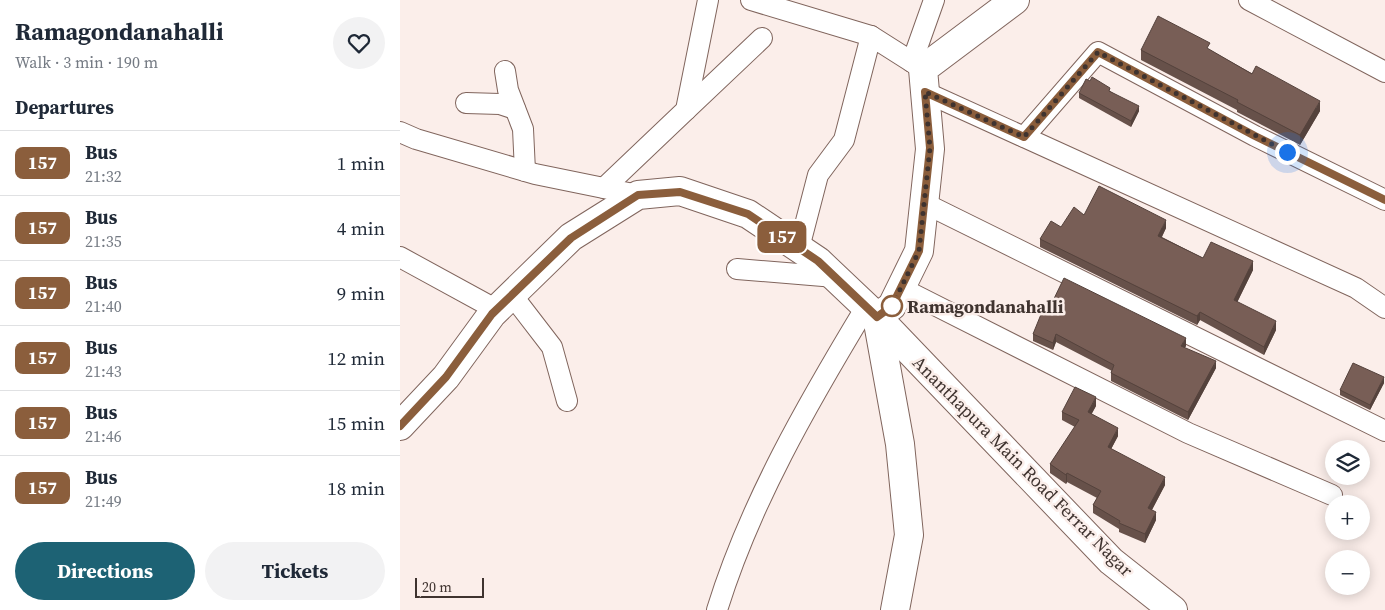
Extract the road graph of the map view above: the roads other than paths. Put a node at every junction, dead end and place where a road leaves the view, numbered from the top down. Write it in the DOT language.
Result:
graph roads {
  1 [pos="708,0"];
  2 [pos="751,0"];
  3 [pos="934,0"];
  4 [pos="1015,0"];
  5 [pos="1249,0"];
  6 [pos="871,36"];
  7 [pos="762,38"];
  8 [pos="504,71"];
  9 [pos="1385,72"];
  10 [pos="920,74"];
  11 [pos="466,103"];
  12 [pos="515,109"];
  13 [pos="686,110"];
  14 [pos="400,132"];
  15 [pos="1024,137"];
  16 [pos="525,171"];
  17 [pos="604,188"];
  18 [pos="638,195"];
  19 [pos="1385,200"];
  20 [pos="924,202"];
  21 [pos="799,248"];
  22 [pos="400,257"];
  23 [pos="737,269"];
  24 [pos="835,277"];
  25 [pos="901,288"];
  26 [pos="504,302"];
  27 [pos="1385,308"];
  28 [pos="872,312"];
  29 [pos="567,401"];
  30 [pos="400,426"];
  31 [pos="1385,431"];
  32 [pos="1332,495"];
  33 [pos="717,610"];
  34 [pos="895,610"];
  35 [pos="1173,610"];
  1 -- 13 [label="street"];
  2 -- 6 [label="street"];
  3 -- 10 [label="street"];
  4 -- 10 [label="street"];
  5 -- 9 [label="street"];
  6 -- 10 [label="street"];
  6 -- 21 [label="street"];
  7 -- 13 [label="street"];
  8 -- 12 [label="street"];
  10 -- 15 [label="street"];
  10 -- 20 [label="street"];
  11 -- 12 [label="street"];
  12 -- 16 [label="street"];
  13 -- 17 [label="street"];
  14 -- 16 [label="street"];
  15 -- 19 [label="street"];
  15 -- 27 [label="street"];
  16 -- 17 [label="street"];
  17 -- 18 [label="street"];
  18 -- 21 [label="street, Ananthapura Main Road Ferrar Nagar"];
  18 -- 26 [label="street"];
  20 -- 25 [label="street"];
  20 -- 31 [label="street"];
  21 -- 24 [label="street, Ananthapura Main Road Ferrar Nagar"];
  22 -- 26 [label="street"];
  23 -- 24 [label="street"];
  24 -- 28 [label="street, Ananthapura Main Road Ferrar Nagar"];
  25 -- 28 [label="street"];
  25 -- 32 [label="street"];
  26 -- 29 [label="street"];
  26 -- 30 [label="street"];
  28 -- 33 [label="street"];
  28 -- 34 [label="street"];
  28 -- 35 [label="street, Ananthapura Main Road Ferrar Nagar"];
}
